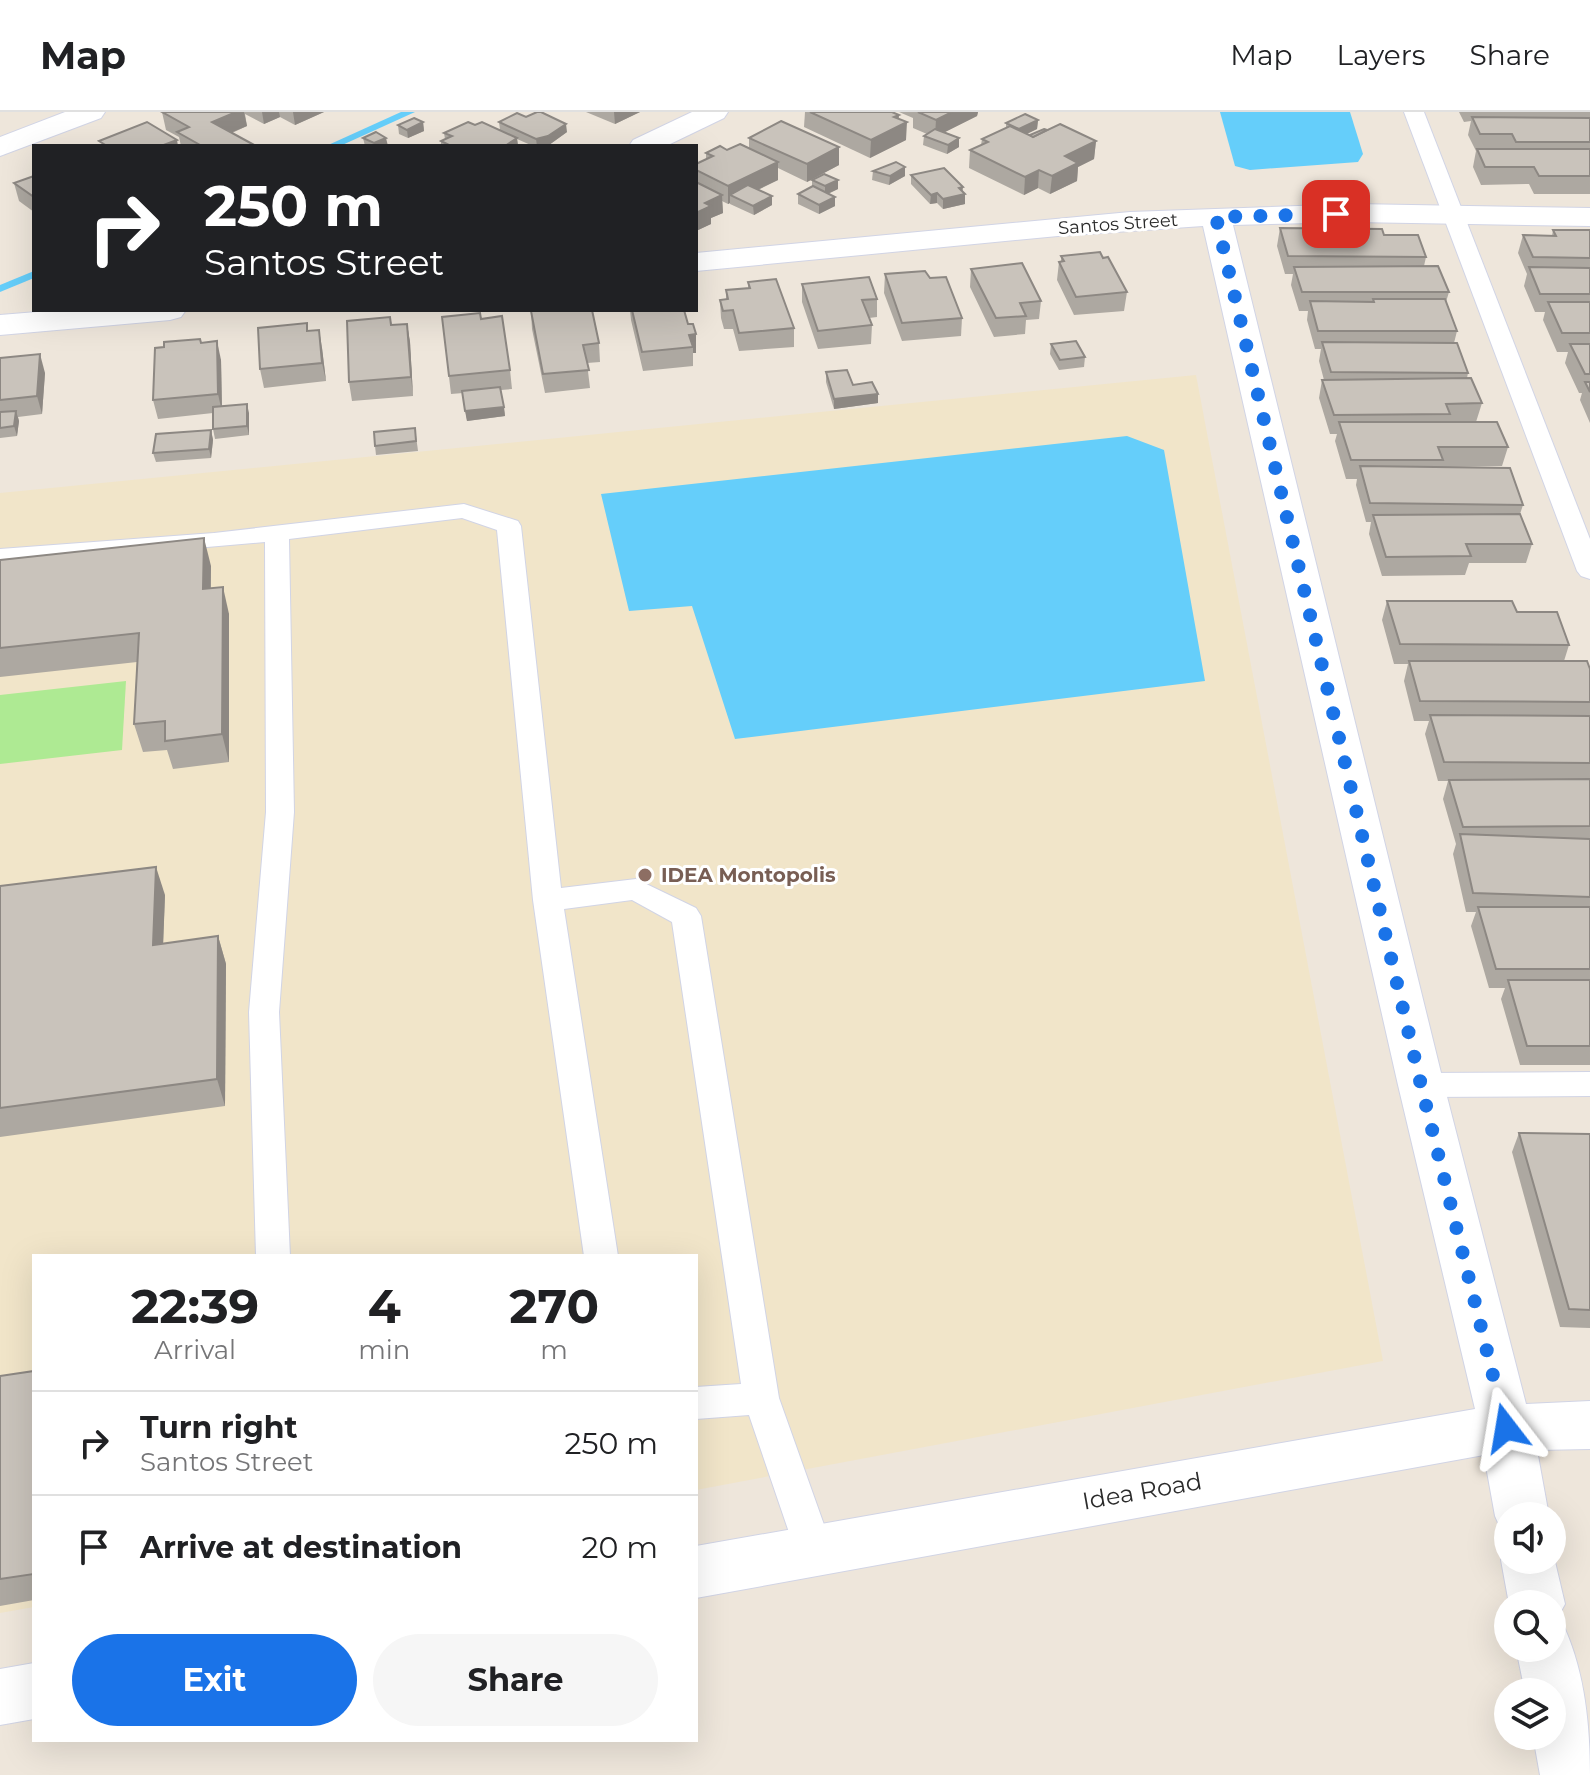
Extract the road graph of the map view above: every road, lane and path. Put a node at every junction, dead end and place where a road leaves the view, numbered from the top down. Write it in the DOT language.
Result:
graph roads {
  1 [pos="91,112"];
  2 [pos="714,112"];
  3 [pos="1414,112"];
  4 [pos="647,144"];
  5 [pos="0,147"];
  6 [pos="1454,215"];
  7 [pos="1216,217"];
  8 [pos="1590,217"];
  9 [pos="698,262"];
  10 [pos="147,312"];
  11 [pos="0,325"];
  12 [pos="277,533"];
  13 [pos="0,557"];
  14 [pos="1590,571"];
  15 [pos="548,900"];
  16 [pos="1590,1084"];
  17 [pos="1421,1085"];
  18 [pos="273,1254"];
  19 [pos="601,1254"];
  20 [pos="761,1398"];
  21 [pos="698,1403"];
  22 [pos="1590,1425"];
  23 [pos="1506,1428"];
  24 [pos="1519,1502"];
  25 [pos="814,1550"];
  26 [pos="698,1572"];
  27 [pos="1548,1662"];
  28 [pos="32,1691"];
  29 [pos="0,1697"];
  30 [pos="1570,1775"];
  1 -- 5 [label="street"];
  2 -- 4 [label="street"];
  3 -- 6 [label="lane"];
  6 -- 7 [label="street, Santos Street"];
  6 -- 8 [label="street, Santos Street"];
  6 -- 14 [label="lane"];
  7 -- 9 [label="street, Santos Street"];
  7 -- 17 [label="street"];
  10 -- 11 [label="street"];
  12 -- 13 [label="lane"];
  12 -- 15 [label="lane"];
  12 -- 18 [label="lane"];
  15 -- 19 [label="lane"];
  15 -- 20 [label="lane"];
  16 -- 17 [label="lane"];
  17 -- 23 [label="street"];
  20 -- 21 [label="lane"];
  20 -- 25 [label="lane"];
  22 -- 23 [label="street, Idea Road"];
  23 -- 24 [label="street"];
  23 -- 25 [label="street, Idea Road"];
  25 -- 26 [label="street, Idea Road"];
  27 -- 30 [label="street"];
  28 -- 29 [label="street"];
}
